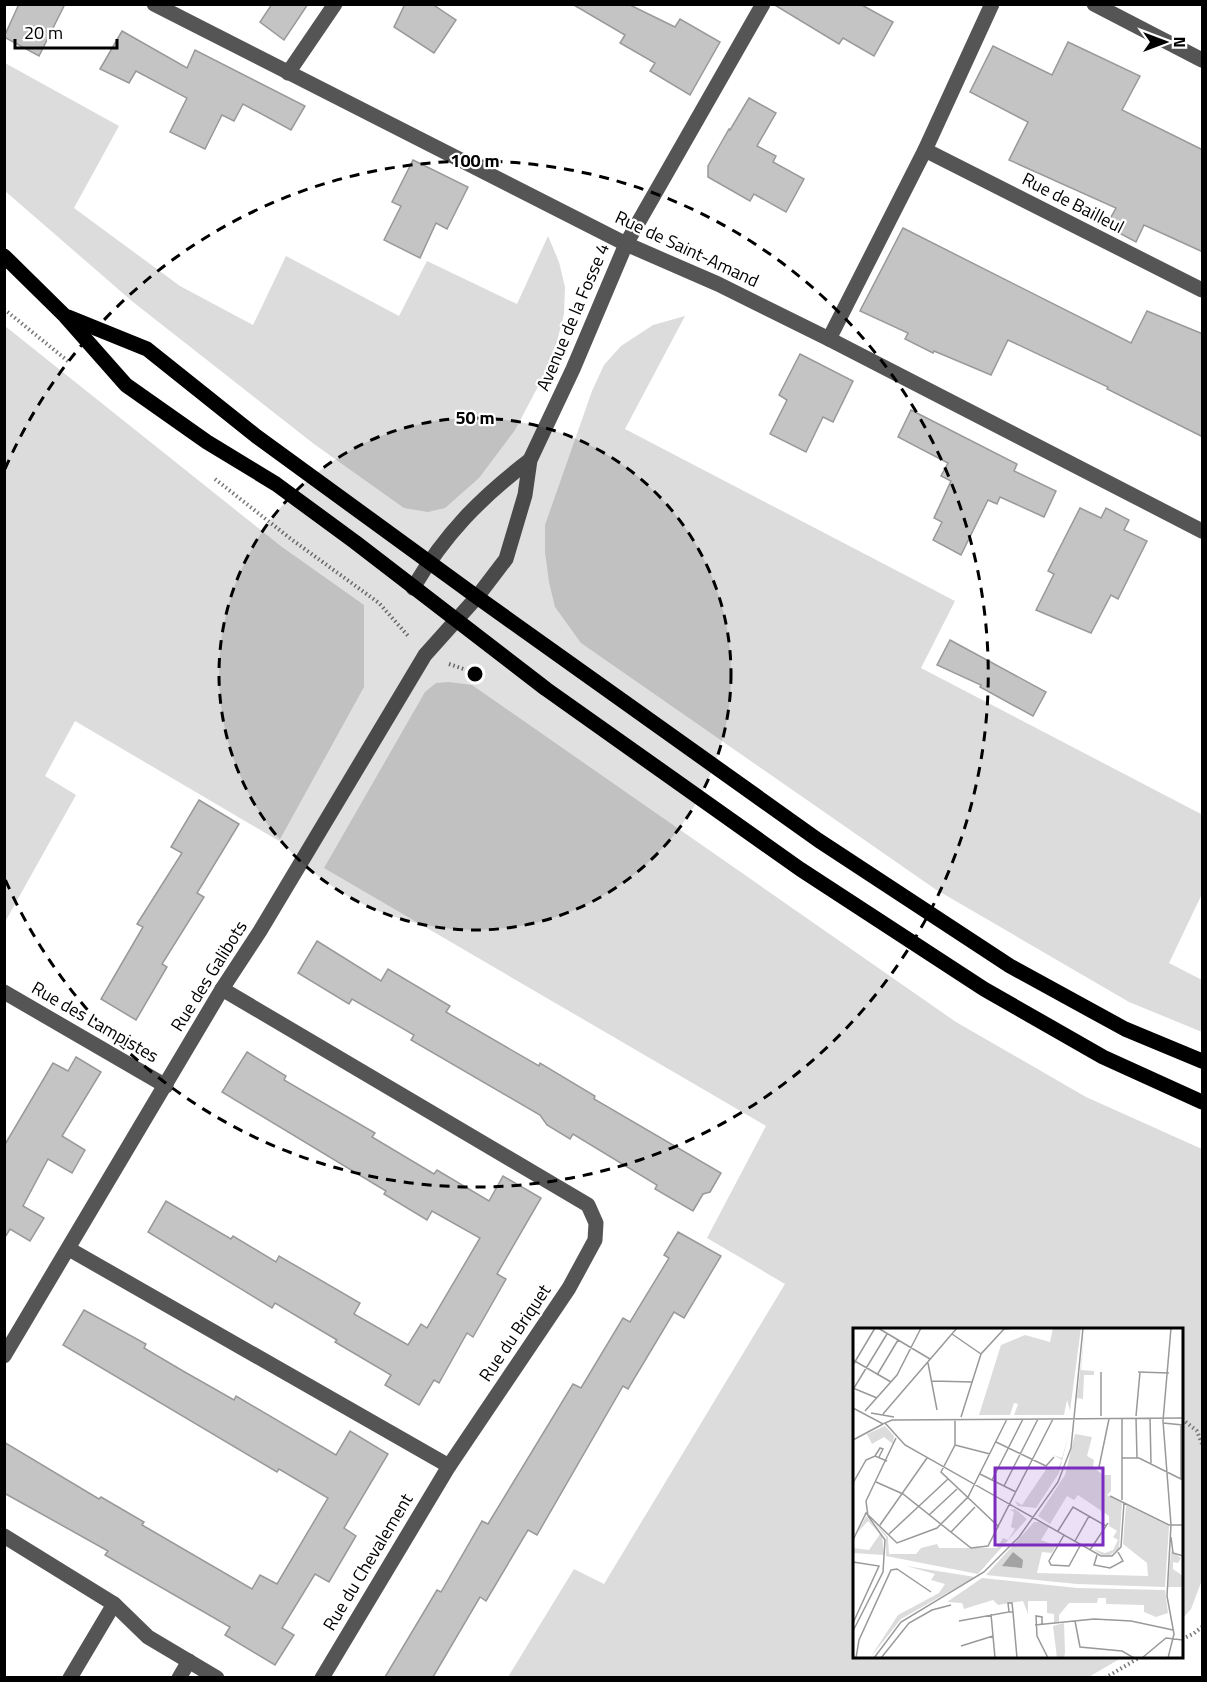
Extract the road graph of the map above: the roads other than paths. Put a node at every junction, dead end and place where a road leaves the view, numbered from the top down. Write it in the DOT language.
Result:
graph roads {
  1 [pos="154,4"];
  2 [pos="335,4"];
  3 [pos="763,4"];
  4 [pos="992,4"];
  5 [pos="1094,4"];
  6 [pos="1203,60"];
  7 [pos="288,73"];
  8 [pos="925,150"];
  9 [pos="626,243"];
  10 [pos="4,256"];
  11 [pos="1203,290"];
  12 [pos="65,316"];
  13 [pos="829,339"];
  14 [pos="530,460"];
  15 [pos="1203,531"];
  16 [pos="429,561"];
  17 [pos="413,588"];
  18 [pos="477,597"];
  19 [pos="456,621"];
  20 [pos="222,989"];
  21 [pos="4,992"];
  22 [pos="1203,1061"];
  23 [pos="166,1086"];
  24 [pos="1203,1102"];
  25 [pos="69,1249"];
  26 [pos="7,1347"];
  27 [pos="449,1466"];
  28 [pos="4,1536"];
  29 [pos="114,1604"];
  30 [pos="189,1661"];
  31 [pos="70,1677"];
  32 [pos="179,1677"];
  33 [pos="217,1677"];
  34 [pos="322,1677"];
  1 -- 7 [label="street, Rue de Saint-Amand"];
  2 -- 7 [label="street"];
  3 -- 9 [label="street, Avenue de la Fosse 4"];
  4 -- 8 [label="street"];
  5 -- 6 [label="street"];
  7 -- 9 [label="street, Rue de Saint-Amand"];
  8 -- 11 [label="street, Rue de Bailleul"];
  8 -- 13 [label="street"];
  9 -- 13 [label="street, Rue de Saint-Amand"];
  9 -- 14 [label="street, Avenue de la Fosse 4"];
  10 -- 12 [label="main road"];
  12 -- 16 [label="main road"];
  12 -- 17 [label="main road"];
  13 -- 15 [label="street, Rue de Saint-Amand"];
  14 -- 16 [label="street, Avenue de la Fosse 4"];
  14 -- 18 [label="street, Avenue de la Fosse 4"];
  16 -- 17 [label="street, Avenue de la Fosse 4"];
  16 -- 18 [label="main road"];
  17 -- 19 [label="main road"];
  18 -- 19 [label="street, Rue des Galibots"];
  18 -- 22 [label="main road"];
  19 -- 20 [label="street, Rue des Galibots"];
  19 -- 24 [label="main road"];
  20 -- 23 [label="street, Rue des Galibots"];
  20 -- 27 [label="street, Rue du Briquet"];
  21 -- 23 [label="street, Rue des Lampistes"];
  23 -- 25 [label="street, Rue des Galibots"];
  25 -- 26 [label="street, Rue des Galibots"];
  25 -- 27 [label="street"];
  27 -- 34 [label="street, Rue du Chevalement"];
  28 -- 29 [label="street"];
  29 -- 30 [label="street"];
  29 -- 31 [label="street"];
  30 -- 32 [label="street"];
  30 -- 33 [label="street"];
}
